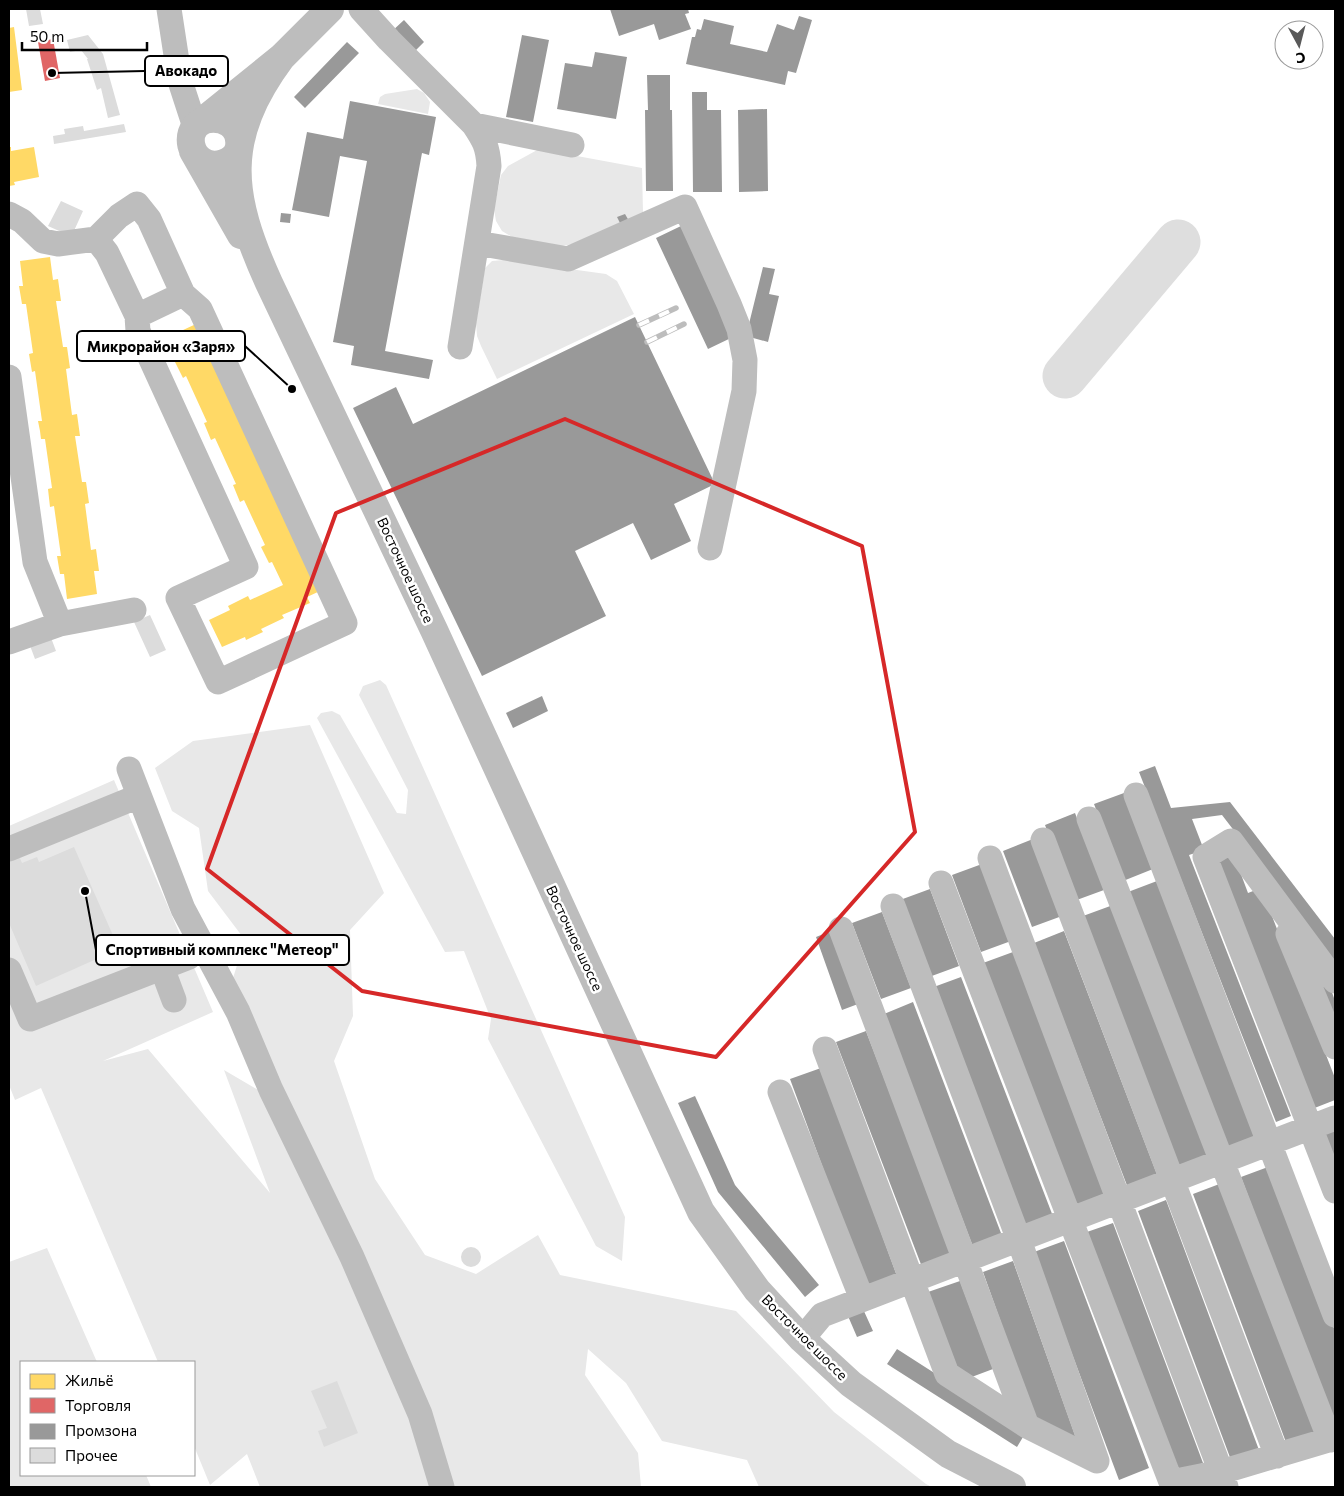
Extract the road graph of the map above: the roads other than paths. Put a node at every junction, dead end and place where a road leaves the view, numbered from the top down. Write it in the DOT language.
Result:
graph roads {
  1 [pos="169,9"];
  2 [pos="330,9"];
  3 [pos="361,9"];
  4 [pos="282,58"];
  5 [pos="474,126"];
  6 [pos="197,132"];
  7 [pos="572,145"];
  8 [pos="239,148"];
  9 [pos="9,214"];
  10 [pos="96,239"];
  11 [pos="477,243"];
  12 [pos="269,284"];
  13 [pos="183,294"];
  14 [pos="137,316"];
  15 [pos="460,347"];
  16 [pos="9,377"];
  17 [pos="11,413"];
  18 [pos="710,548"];
  19 [pos="134,610"];
  20 [pos="60,624"];
  21 [pos="9,642"];
  22 [pos="129,769"];
  23 [pos="1136,795"];
  24 [pos="139,796"];
  25 [pos="1089,819"];
  26 [pos="1044,840"];
  27 [pos="9,849"];
  28 [pos="990,858"];
  29 [pos="940,883"];
  30 [pos="893,906"];
  31 [pos="841,928"];
  32 [pos="189,957"];
  33 [pos="162,968"];
  34 [pos="9,970"];
  35 [pos="1321,973"];
  36 [pos="174,1000"];
  37 [pos="825,1048"];
  38 [pos="1335,1048"];
  39 [pos="780,1092"];
  40 [pos="1335,1118"];
  41 [pos="1311,1128"];
  42 [pos="1270,1143"];
  43 [pos="1222,1162"];
  44 [pos="1173,1180"];
  45 [pos="1335,1191"];
  46 [pos="1119,1201"];
  47 [pos="1070,1220"];
  48 [pos="1019,1240"];
  49 [pos="965,1260"];
  50 [pos="912,1281"];
  51 [pos="862,1299"];
  52 [pos="1335,1315"];
  53 [pos="802,1339"];
  54 [pos="1028,1426"];
  55 [pos="1332,1439"];
  56 [pos="1277,1456"];
  57 [pos="1223,1480"];
  58 [pos="1177,1485"];
  59 [pos="442,1487"];
  60 [pos="1012,1487"];
  1 -- 6 [label="street"];
  2 -- 4 [label="main road, Восточное шоссе"];
  3 -- 5 [label="street"];
  4 -- 6 [label="main road, Восточное шоссе"];
  4 -- 8 [label="main road, Восточное шоссе"];
  5 -- 7 [label="street"];
  5 -- 11 [label="street"];
  6 -- 8 [label="main road"];
  6 -- 8 [label="main road"];
  6 -- 12 [label="main road, Восточное шоссе"];
  8 -- 12 [label="main road, Восточное шоссе"];
  9 -- 10 [label="street"];
  10 -- 13 [label="street"];
  10 -- 14 [label="street"];
  11 -- 15 [label="street"];
  11 -- 18 [label="street"];
  12 -- 53 [label="main road, Восточное шоссе"];
  13 -- 14 [label="street"];
  13 -- 14 [label="street"];
  16 -- 17 [label="street"];
  17 -- 20 [label="street"];
  19 -- 20 [label="street"];
  20 -- 21 [label="street"];
  22 -- 24 [label="street"];
  23 -- 42 [label="street"];
  24 -- 27 [label="street"];
  24 -- 59 [label="street"];
  25 -- 43 [label="street"];
  26 -- 44 [label="street"];
  28 -- 46 [label="street"];
  29 -- 47 [label="street"];
  30 -- 48 [label="street"];
  31 -- 49 [label="street"];
  32 -- 33 [label="street"];
  33 -- 34 [label="street"];
  33 -- 36 [label="street"];
  35 -- 38 [label="street"];
  35 -- 41 [label="street"];
  37 -- 50 [label="street"];
  39 -- 51 [label="street"];
  40 -- 41 [label="street"];
  41 -- 42 [label="street"];
  41 -- 45 [label="street"];
  42 -- 43 [label="street"];
  42 -- 52 [label="street"];
  43 -- 44 [label="street"];
  43 -- 55 [label="street"];
  44 -- 46 [label="street"];
  44 -- 56 [label="street"];
  46 -- 47 [label="street"];
  46 -- 57 [label="street"];
  47 -- 48 [label="street"];
  47 -- 58 [label="street"];
  48 -- 49 [label="street"];
  48 -- 54 [label="street"];
  49 -- 50 [label="street"];
  49 -- 54 [label="street"];
  50 -- 51 [label="street"];
  50 -- 54 [label="street"];
  51 -- 53 [label="street"];
  53 -- 60 [label="main road, Восточное шоссе"];
  55 -- 56 [label="street"];
  56 -- 57 [label="street"];
  57 -- 58 [label="street"];
}
